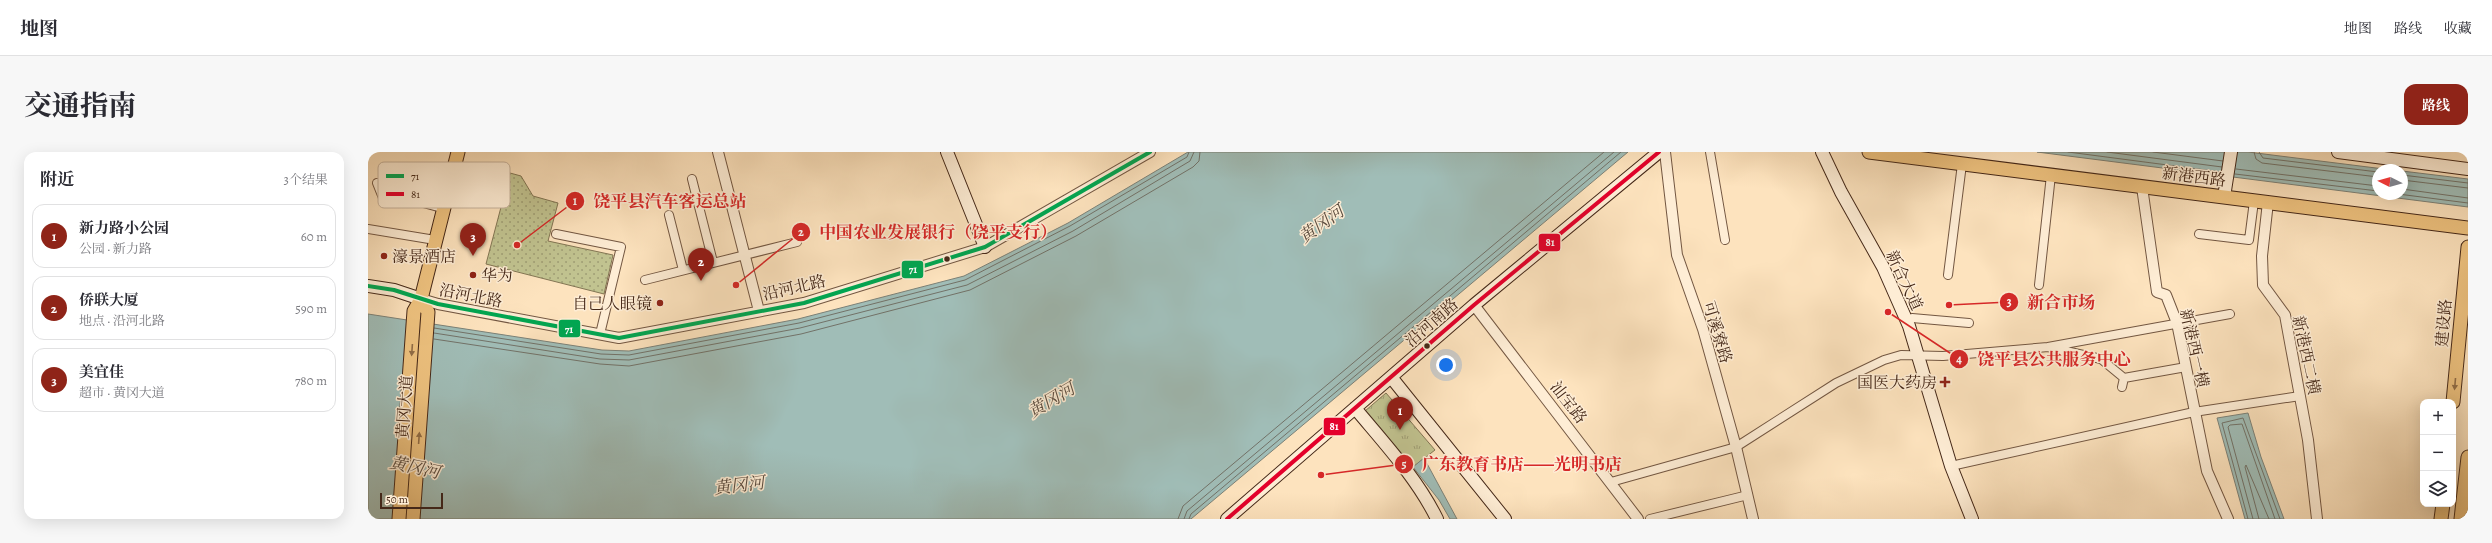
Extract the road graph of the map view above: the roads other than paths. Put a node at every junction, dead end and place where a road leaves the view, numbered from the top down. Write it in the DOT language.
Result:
graph roads {
  1 [pos="458,152"];
  2 [pos="718,152"];
  3 [pos="947,152"];
  4 [pos="1150,152"];
  5 [pos="1658,152"];
  6 [pos="1665,152"];
  7 [pos="1710,152"];
  8 [pos="1822,152"];
  9 [pos="1869,152"];
  10 [pos="2231,152"];
  11 [pos="2338,152"];
  12 [pos="455,162"];
  13 [pos="1962,164"];
  14 [pos="2468,169"];
  15 [pos="2051,175"];
  16 [pos="692,179"];
  17 [pos="2142,186"];
  18 [pos="2224,197"];
  19 [pos="2254,201"];
  20 [pos="2268,202"];
  21 [pos="444,208"];
  22 [pos="669,215"];
  23 [pos="2468,228"];
  24 [pos="368,229"];
  25 [pos="556,234"];
  26 [pos="2199,234"];
  27 [pos="429,239"];
  28 [pos="1725,240"];
  29 [pos="797,242"];
  30 [pos="985,247"];
  31 [pos="2468,247"];
  32 [pos="744,254"];
  33 [pos="713,262"];
  34 [pos="683,270"];
  35 [pos="1948,275"];
  36 [pos="645,280"];
  37 [pos="2039,285"];
  38 [pos="368,286"];
  39 [pos="420,299"];
  40 [pos="1474,305"];
  41 [pos="759,312"];
  42 [pos="2230,314"];
  43 [pos="1906,321"];
  44 [pos="1970,323"];
  45 [pos="2177,323"];
  46 [pos="600,334"];
  47 [pos="2048,347"];
  48 [pos="1918,356"];
  49 [pos="2186,367"];
  50 [pos="2124,378"];
  51 [pos="1388,380"];
  52 [pos="2122,387"];
  53 [pos="2300,396"];
  54 [pos="2453,399"];
  55 [pos="1355,408"];
  56 [pos="2194,412"];
  57 [pos="1736,447"];
  58 [pos="2468,457"];
  59 [pos="1951,466"];
  60 [pos="1611,482"];
  61 [pos="1748,494"];
  62 [pos="2443,507"];
  63 [pos="399,519"];
  64 [pos="413,519"];
  65 [pos="1227,519"];
  66 [pos="1437,519"];
  67 [pos="1497,519"];
  68 [pos="1505,519"];
  69 [pos="1638,519"];
  70 [pos="1650,519"];
  71 [pos="1753,519"];
  72 [pos="1972,519"];
  73 [pos="2228,519"];
  74 [pos="2317,519"];
  75 [pos="2441,519"];
  76 [pos="2461,519"];
  1 -- 12 [label="main road, 黄冈大道"];
  2 -- 32 [label="street"];
  3 -- 30 [label="main road"];
  4 -- 30 [label="street, 沿河北路"];
  5 -- 40 [label="main road, 沿河南路"];
  6 -- 57 [label="street, 可溪寮路"];
  7 -- 28 [label="street"];
  8 -- 43 [label="main road, 新合大道"];
  9 -- 13 [label="main road, 新港西路"];
  10 -- 18 [label="main road"];
  11 -- 14 [label="main road"];
  13 -- 15 [label="main road, 新港西路"];
  13 -- 35 [label="street"];
  15 -- 17 [label="main road, 新港西路"];
  15 -- 37 [label="street"];
  16 -- 33 [label="street"];
  17 -- 18 [label="main road, 新港西路"];
  17 -- 45 [label="street, 新港西一横"];
  18 -- 19 [label="main road, 新港西路"];
  19 -- 20 [label="main road, 新港西路"];
  19 -- 26 [label="street"];
  20 -- 23 [label="main road, 新港西路"];
  20 -- 53 [label="street, 新港西二横"];
  21 -- 39 [label="main road, 黄冈大道"];
  22 -- 34 [label="street"];
  24 -- 27 [label="street"];
  25 -- 46 [label="street"];
  29 -- 32 [label="street"];
  30 -- 41 [label="street, 沿河北路"];
  31 -- 54 [label="main road, 建设路, one-way"];
  32 -- 33 [label="street"];
  32 -- 41 [label="street"];
  33 -- 34 [label="street"];
  34 -- 36 [label="street"];
  38 -- 39 [label="main road"];
  39 -- 46 [label="street, 沿河北路"];
  39 -- 63 [label="main road, 黄冈大道, one-way"];
  64 -- 39 [label="main road, 黄冈大道, one-way"];
  40 -- 51 [label="main road, 沿河南路"];
  40 -- 60 [label="street, 汕宝路"];
  41 -- 46 [label="street, 沿河北路"];
  42 -- 45 [label="street"];
  43 -- 44 [label="street"];
  43 -- 48 [label="main road, 新合大道"];
  45 -- 47 [label="street"];
  45 -- 49 [label="street, 新港西一横"];
  47 -- 48 [label="street"];
  47 -- 50 [label="street"];
  48 -- 57 [label="street"];
  48 -- 59 [label="main road, 新合大道"];
  49 -- 50 [label="street"];
  49 -- 56 [label="street, 新港西一横"];
  50 -- 52 [label="street"];
  51 -- 55 [label="main road, 沿河南路"];
  51 -- 67 [label="main road"];
  51 -- 68 [label="main road"];
  53 -- 56 [label="street"];
  53 -- 74 [label="street, 新港西二横"];
  55 -- 65 [label="main road, 沿河南路"];
  55 -- 66 [label="main road"];
  56 -- 59 [label="street"];
  56 -- 73 [label="street, 新港西一横"];
  57 -- 60 [label="street"];
  57 -- 61 [label="street, 可溪寮路"];
  58 -- 76 [label="main road"];
  59 -- 72 [label="main road, 新合大道"];
  60 -- 69 [label="street, 汕宝路"];
  61 -- 70 [label="street"];
  61 -- 71 [label="street, 可溪寮路"];
  62 -- 75 [label="main road"];
}
